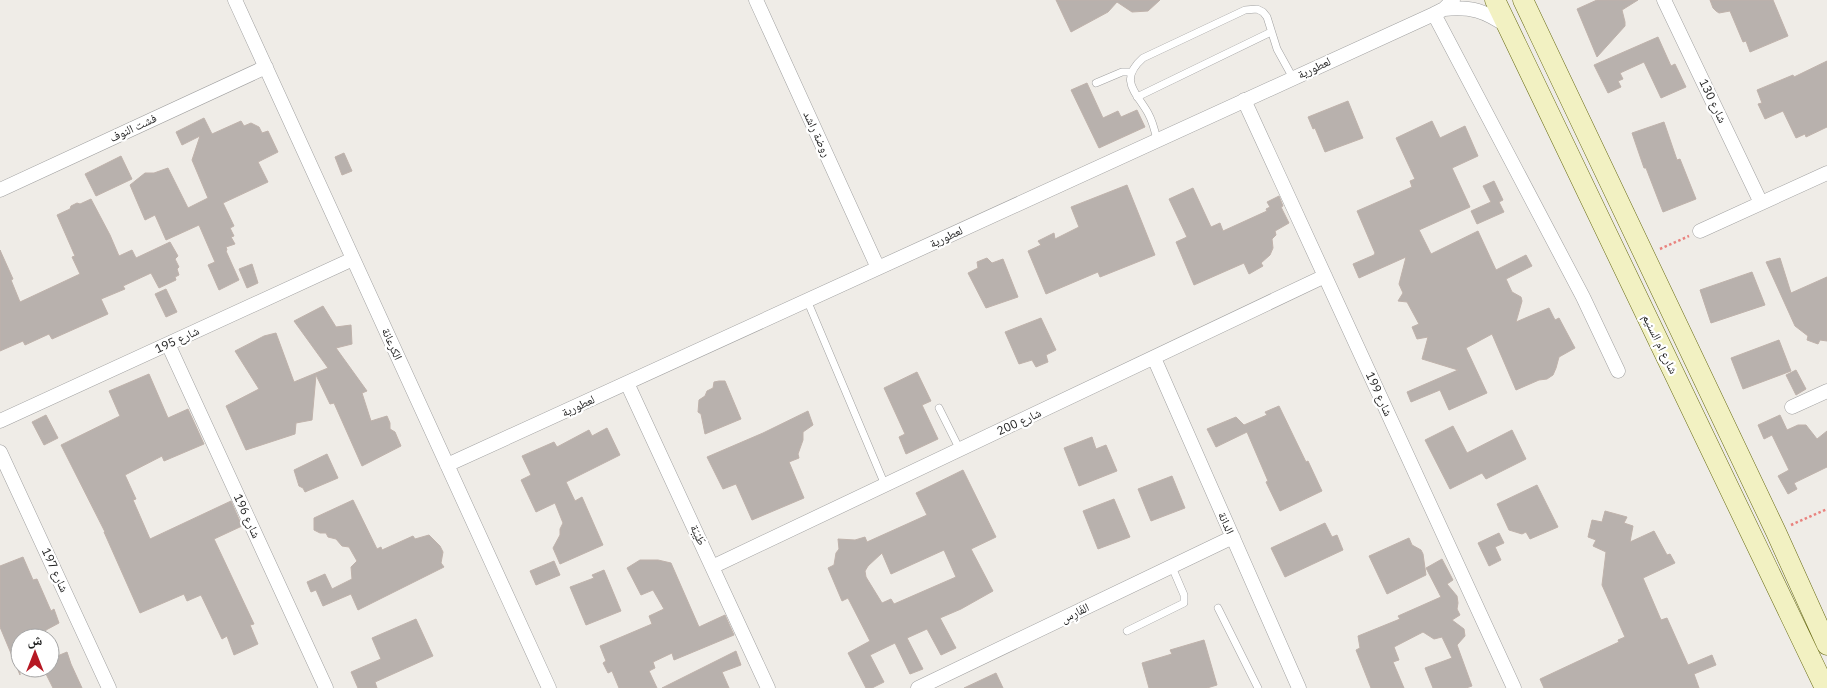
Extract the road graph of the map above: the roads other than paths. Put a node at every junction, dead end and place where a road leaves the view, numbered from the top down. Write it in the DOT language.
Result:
graph roads {
  1 [pos="235,0"];
  2 [pos="756,0"];
  3 [pos="1496,0"];
  4 [pos="1523,0"];
  5 [pos="1664,0"];
  6 [pos="1444,7"];
  7 [pos="1508,26"];
  8 [pos="1271,32"];
  9 [pos="266,67"];
  10 [pos="1132,72"];
  11 [pos="1293,78"];
  12 [pos="1096,83"];
  13 [pos="1137,97"];
  14 [pos="1244,100"];
  15 [pos="1157,140"];
  16 [pos="1827,173"];
  17 [pos="0,190"];
  18 [pos="1761,203"];
  19 [pos="1700,231"];
  20 [pos="353,259"];
  21 [pos="878,268"];
  22 [pos="1325,276"];
  23 [pos="807,300"];
  24 [pos="168,344"];
  25 [pos="1154,358"];
  26 [pos="1618,371"];
  27 [pos="627,383"];
  28 [pos="1827,392"];
  29 [pos="1792,407"];
  30 [pos="939,408"];
  31 [pos="0,421"];
  32 [pos="960,450"];
  33 [pos="0,452"];
  34 [pos="447,465"];
  35 [pos="885,485"];
  36 [pos="1233,537"];
  37 [pos="1172,567"];
  38 [pos="712,568"];
  39 [pos="1218,608"];
  40 [pos="1127,631"];
  41 [pos="1827,644"];
  42 [pos="109,688"];
  43 [pos="326,688"];
  44 [pos="549,688"];
  45 [pos="768,688"];
  46 [pos="918,688"];
  47 [pos="1258,688"];
  48 [pos="1299,688"];
  49 [pos="1514,688"];
  50 [pos="1824,688"];
  1 -- 9 [label="street, الكرعانة"];
  2 -- 21 [label="street, روضة راشد"];
  3 -- 7 [label="main road, شارع ام السنيم"];
  4 -- 41 [label="main road, شارع ام السنيم"];
  5 -- 18 [label="street, شارع 130"];
  6 -- 7 [label="street, لعطورية"];
  6 -- 11 [label="street, لعطورية"];
  6 -- 26 [label="street"];
  7 -- 50 [label="main road, شارع ام السنيم"];
  8 -- 10 [label="lane"];
  8 -- 11 [label="lane"];
  8 -- 13 [label="lane"];
  9 -- 17 [label="street, فشت النوف"];
  9 -- 20 [label="street, الكرعانة"];
  10 -- 12 [label="lane"];
  10 -- 13 [label="lane"];
  11 -- 14 [label="street, لعطورية"];
  13 -- 15 [label="lane"];
  14 -- 15 [label="street, لعطورية"];
  14 -- 22 [label="street, شارع 199"];
  15 -- 21 [label="street, لعطورية"];
  16 -- 18 [label="street"];
  18 -- 19 [label="street"];
  20 -- 24 [label="street, شارع 195"];
  20 -- 34 [label="street, الكرعانة"];
  21 -- 23 [label="street, لعطورية"];
  22 -- 25 [label="street, شارع 200"];
  22 -- 49 [label="street, شارع 199"];
  23 -- 27 [label="street, لعطورية"];
  23 -- 35 [label="lane"];
  24 -- 31 [label="street, شارع 195"];
  24 -- 43 [label="street, شارع 196"];
  25 -- 32 [label="street, شارع 200"];
  25 -- 36 [label="street, الدانة"];
  27 -- 34 [label="street, لعطورية"];
  27 -- 38 [label="street, طَيْبَة"];
  28 -- 29 [label="street"];
  30 -- 32 [label="lane"];
  32 -- 35 [label="street, شارع 200"];
  33 -- 42 [label="street, شارع 197"];
  34 -- 44 [label="street, الكرعانة"];
  35 -- 38 [label="street, شارع 200"];
  36 -- 37 [label="street, الفَارِس"];
  36 -- 48 [label="street, الدانة"];
  37 -- 40 [label="lane"];
  37 -- 46 [label="street, الفَارِس"];
  38 -- 45 [label="street, طَيْبَة"];
  39 -- 47 [label="lane"];
}
